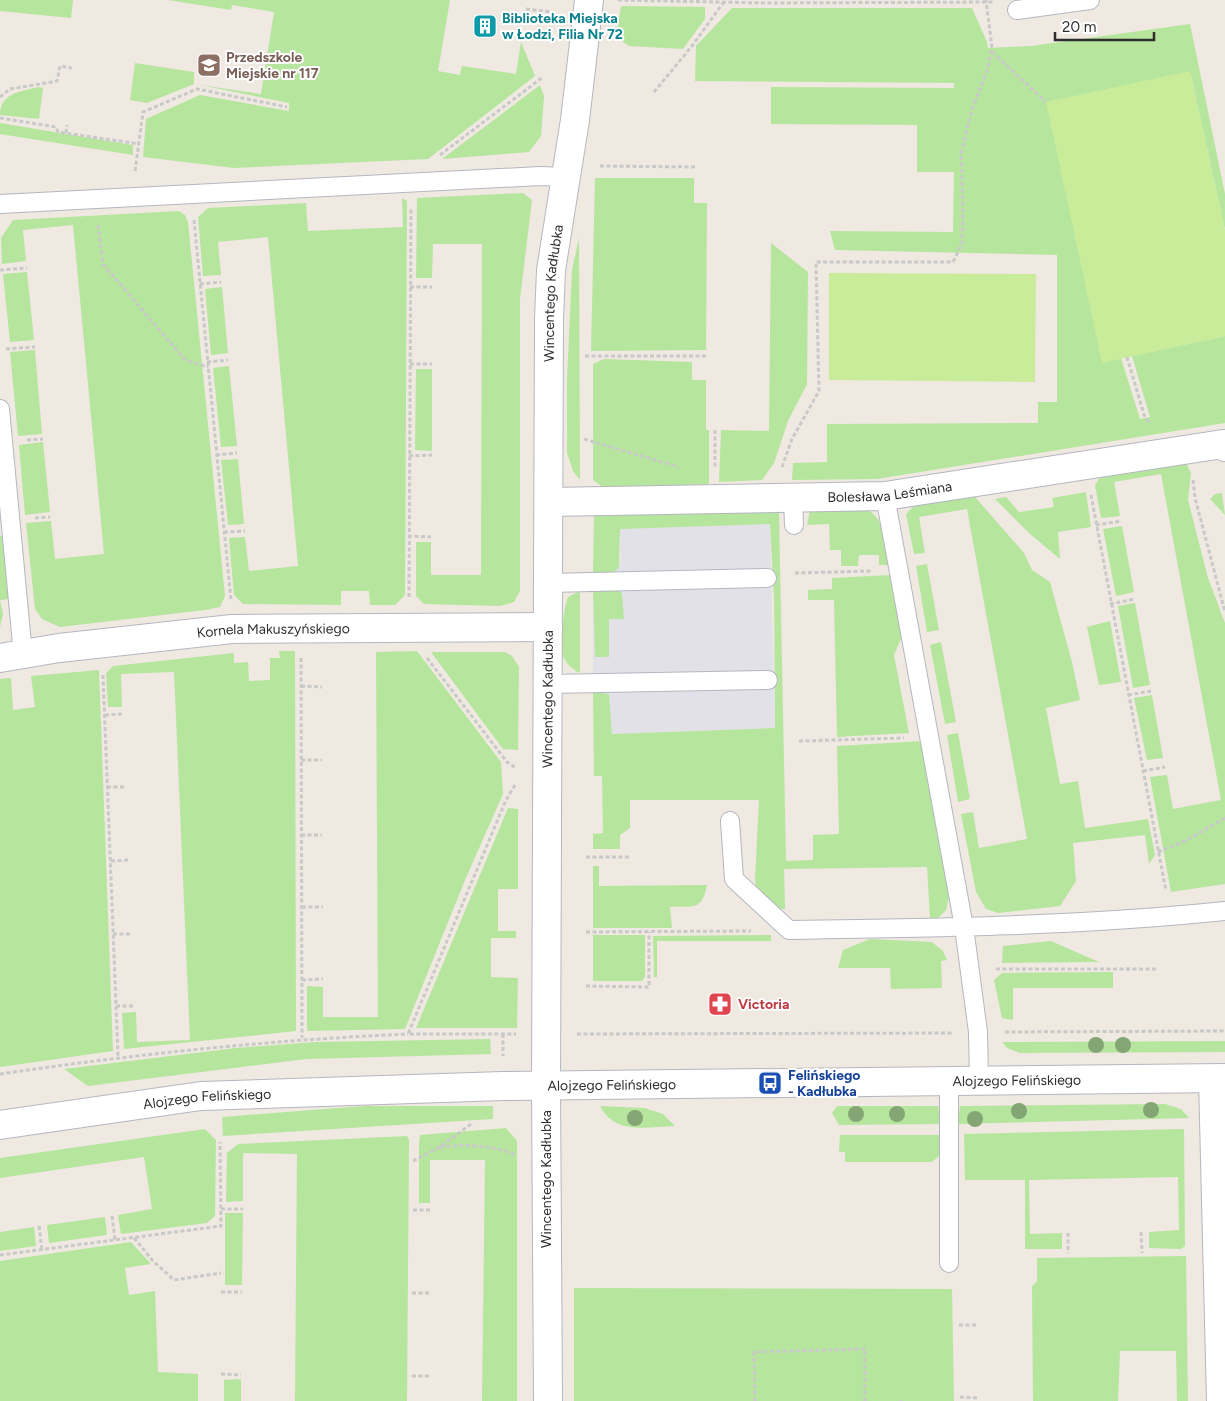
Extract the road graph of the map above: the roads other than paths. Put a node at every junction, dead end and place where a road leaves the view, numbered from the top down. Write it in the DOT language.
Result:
graph roads {
  1 [pos="589,0"];
  2 [pos="1090,0"];
  3 [pos="1017,10"];
  4 [pos="565,177"];
  5 [pos="0,204"];
  6 [pos="0,409"];
  7 [pos="1225,447"];
  8 [pos="885,496"];
  9 [pos="549,502"];
  10 [pos="767,578"];
  11 [pos="549,583"];
  12 [pos="548,627"];
  13 [pos="12,656"];
  14 [pos="768,680"];
  15 [pos="548,684"];
  16 [pos="730,821"];
  17 [pos="1225,911"];
  18 [pos="964,927"];
  19 [pos="1219,1078"];
  20 [pos="949,1081"];
  21 [pos="979,1081"];
  22 [pos="546,1086"];
  23 [pos="0,1125"];
  24 [pos="949,1263"];
  25 [pos="548,1401"];
  26 [pos="1221,1401"];
  1 -- 4 [label="street, Wincentego Kadłubka"];
  2 -- 3 [label="lane"];
  4 -- 5 [label="lane"];
  4 -- 9 [label="street, Wincentego Kadłubka"];
  6 -- 13 [label="lane"];
  7 -- 8 [label="street, Bolesława Leśmiana"];
  8 -- 9 [label="street, Bolesława Leśmiana"];
  8 -- 18 [label="lane"];
  9 -- 11 [label="street, Wincentego Kadłubka"];
  10 -- 11 [label="lane"];
  11 -- 12 [label="street, Wincentego Kadłubka"];
  12 -- 13 [label="street, Kornela Makuszyńskiego"];
  12 -- 15 [label="street, Wincentego Kadłubka"];
  14 -- 15 [label="lane"];
  15 -- 22 [label="street, Wincentego Kadłubka"];
  16 -- 18 [label="lane"];
  17 -- 18 [label="lane"];
  18 -- 21 [label="lane"];
  19 -- 21 [label="street, Alojzego Felińskiego"];
  19 -- 26 [label="street"];
  20 -- 21 [label="street, Alojzego Felińskiego"];
  20 -- 22 [label="street, Alojzego Felińskiego"];
  20 -- 24 [label="lane"];
  22 -- 23 [label="street, Alojzego Felińskiego"];
  22 -- 25 [label="street, Wincentego Kadłubka"];
}
